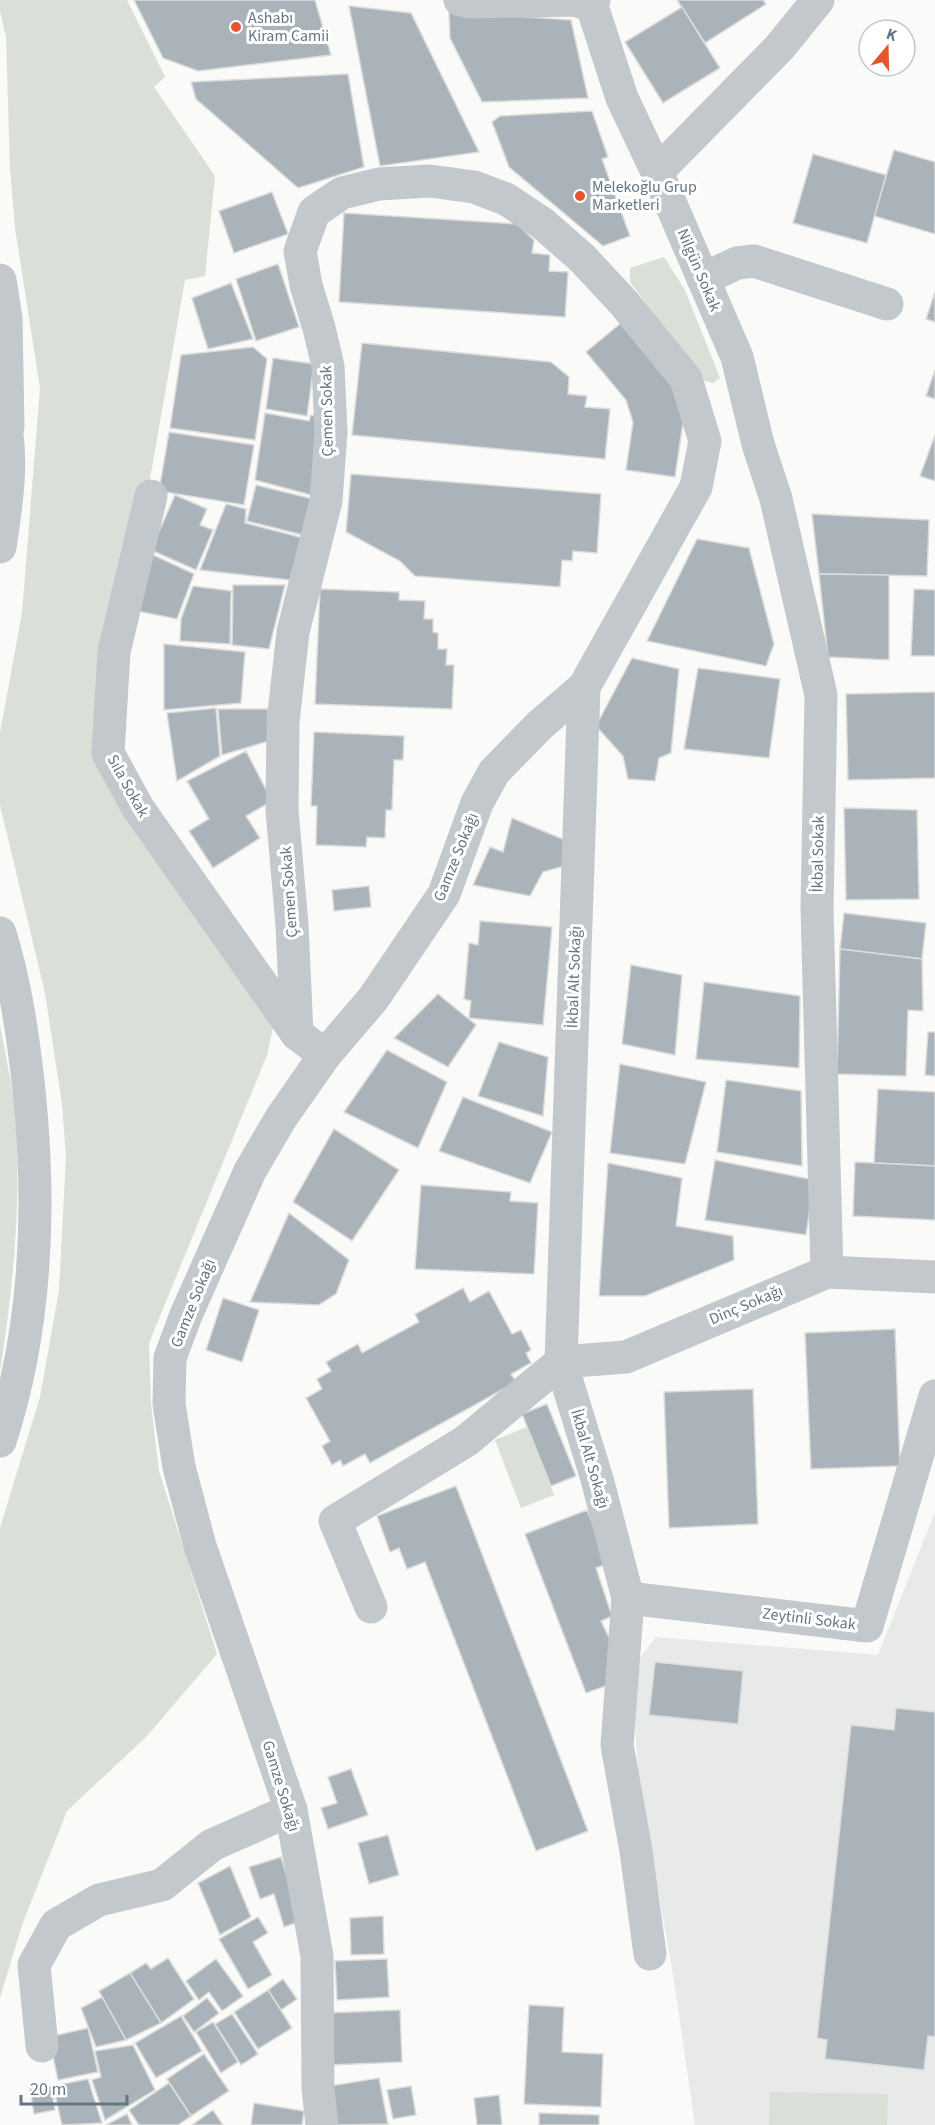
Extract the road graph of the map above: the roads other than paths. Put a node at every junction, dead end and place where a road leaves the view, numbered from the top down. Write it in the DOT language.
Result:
graph roads {
  1 [pos="460,0"];
  2 [pos="818,0"];
  3 [pos="593,3"];
  4 [pos="657,172"];
  5 [pos="703,279"];
  6 [pos="0,280"];
  7 [pos="887,304"];
  8 [pos="686,379"];
  9 [pos="4,414"];
  10 [pos="757,439"];
  11 [pos="705,441"];
  12 [pos="152,496"];
  13 [pos="0,547"];
  14 [pos="584,687"];
  15 [pos="0,933"];
  16 [pos="297,1034"];
  17 [pos="325,1055"];
  18 [pos="827,1272"];
  19 [pos="935,1277"];
  20 [pos="561,1362"];
  21 [pos="935,1396"];
  22 [pos="0,1441"];
  23 [pos="628,1598"];
  24 [pos="371,1607"];
  25 [pos="291,1810"];
  26 [pos="650,1954"];
  27 [pos="42,2046"];
  28 [pos="322,2125"];
  1 -- 3 [label="street"];
  2 -- 4 [label="street"];
  3 -- 4 [label="street, Nilgün Sokak"];
  4 -- 5 [label="street, Nilgün Sokak"];
  5 -- 7 [label="street"];
  5 -- 10 [label="street, Nilgün Sokak"];
  6 -- 9 [label="street"];
  8 -- 11 [label="street, İkbal Alt Sokağı"];
  8 -- 16 [label="street, Çemen Sokak"];
  9 -- 13 [label="street"];
  10 -- 11 [label="street"];
  10 -- 18 [label="street, İkbal Sokak"];
  11 -- 14 [label="street, İkbal Alt Sokağı"];
  12 -- 16 [label="street, Sıla Sokak"];
  14 -- 17 [label="street, Gamze Sokağı"];
  14 -- 20 [label="street, İkbal Alt Sokağı"];
  15 -- 22 [label="street"];
  16 -- 17 [label="street"];
  17 -- 25 [label="street, Gamze Sokağı"];
  18 -- 19 [label="street, Dinç Sokağı"];
  18 -- 20 [label="street, Dinç Sokağı"];
  20 -- 23 [label="street, İkbal Alt Sokağı"];
  20 -- 24 [label="street"];
  21 -- 23 [label="street, Zeytinli Sokak"];
  23 -- 26 [label="street"];
  25 -- 27 [label="street"];
  25 -- 28 [label="street, Gamze Sokağı"];
}
